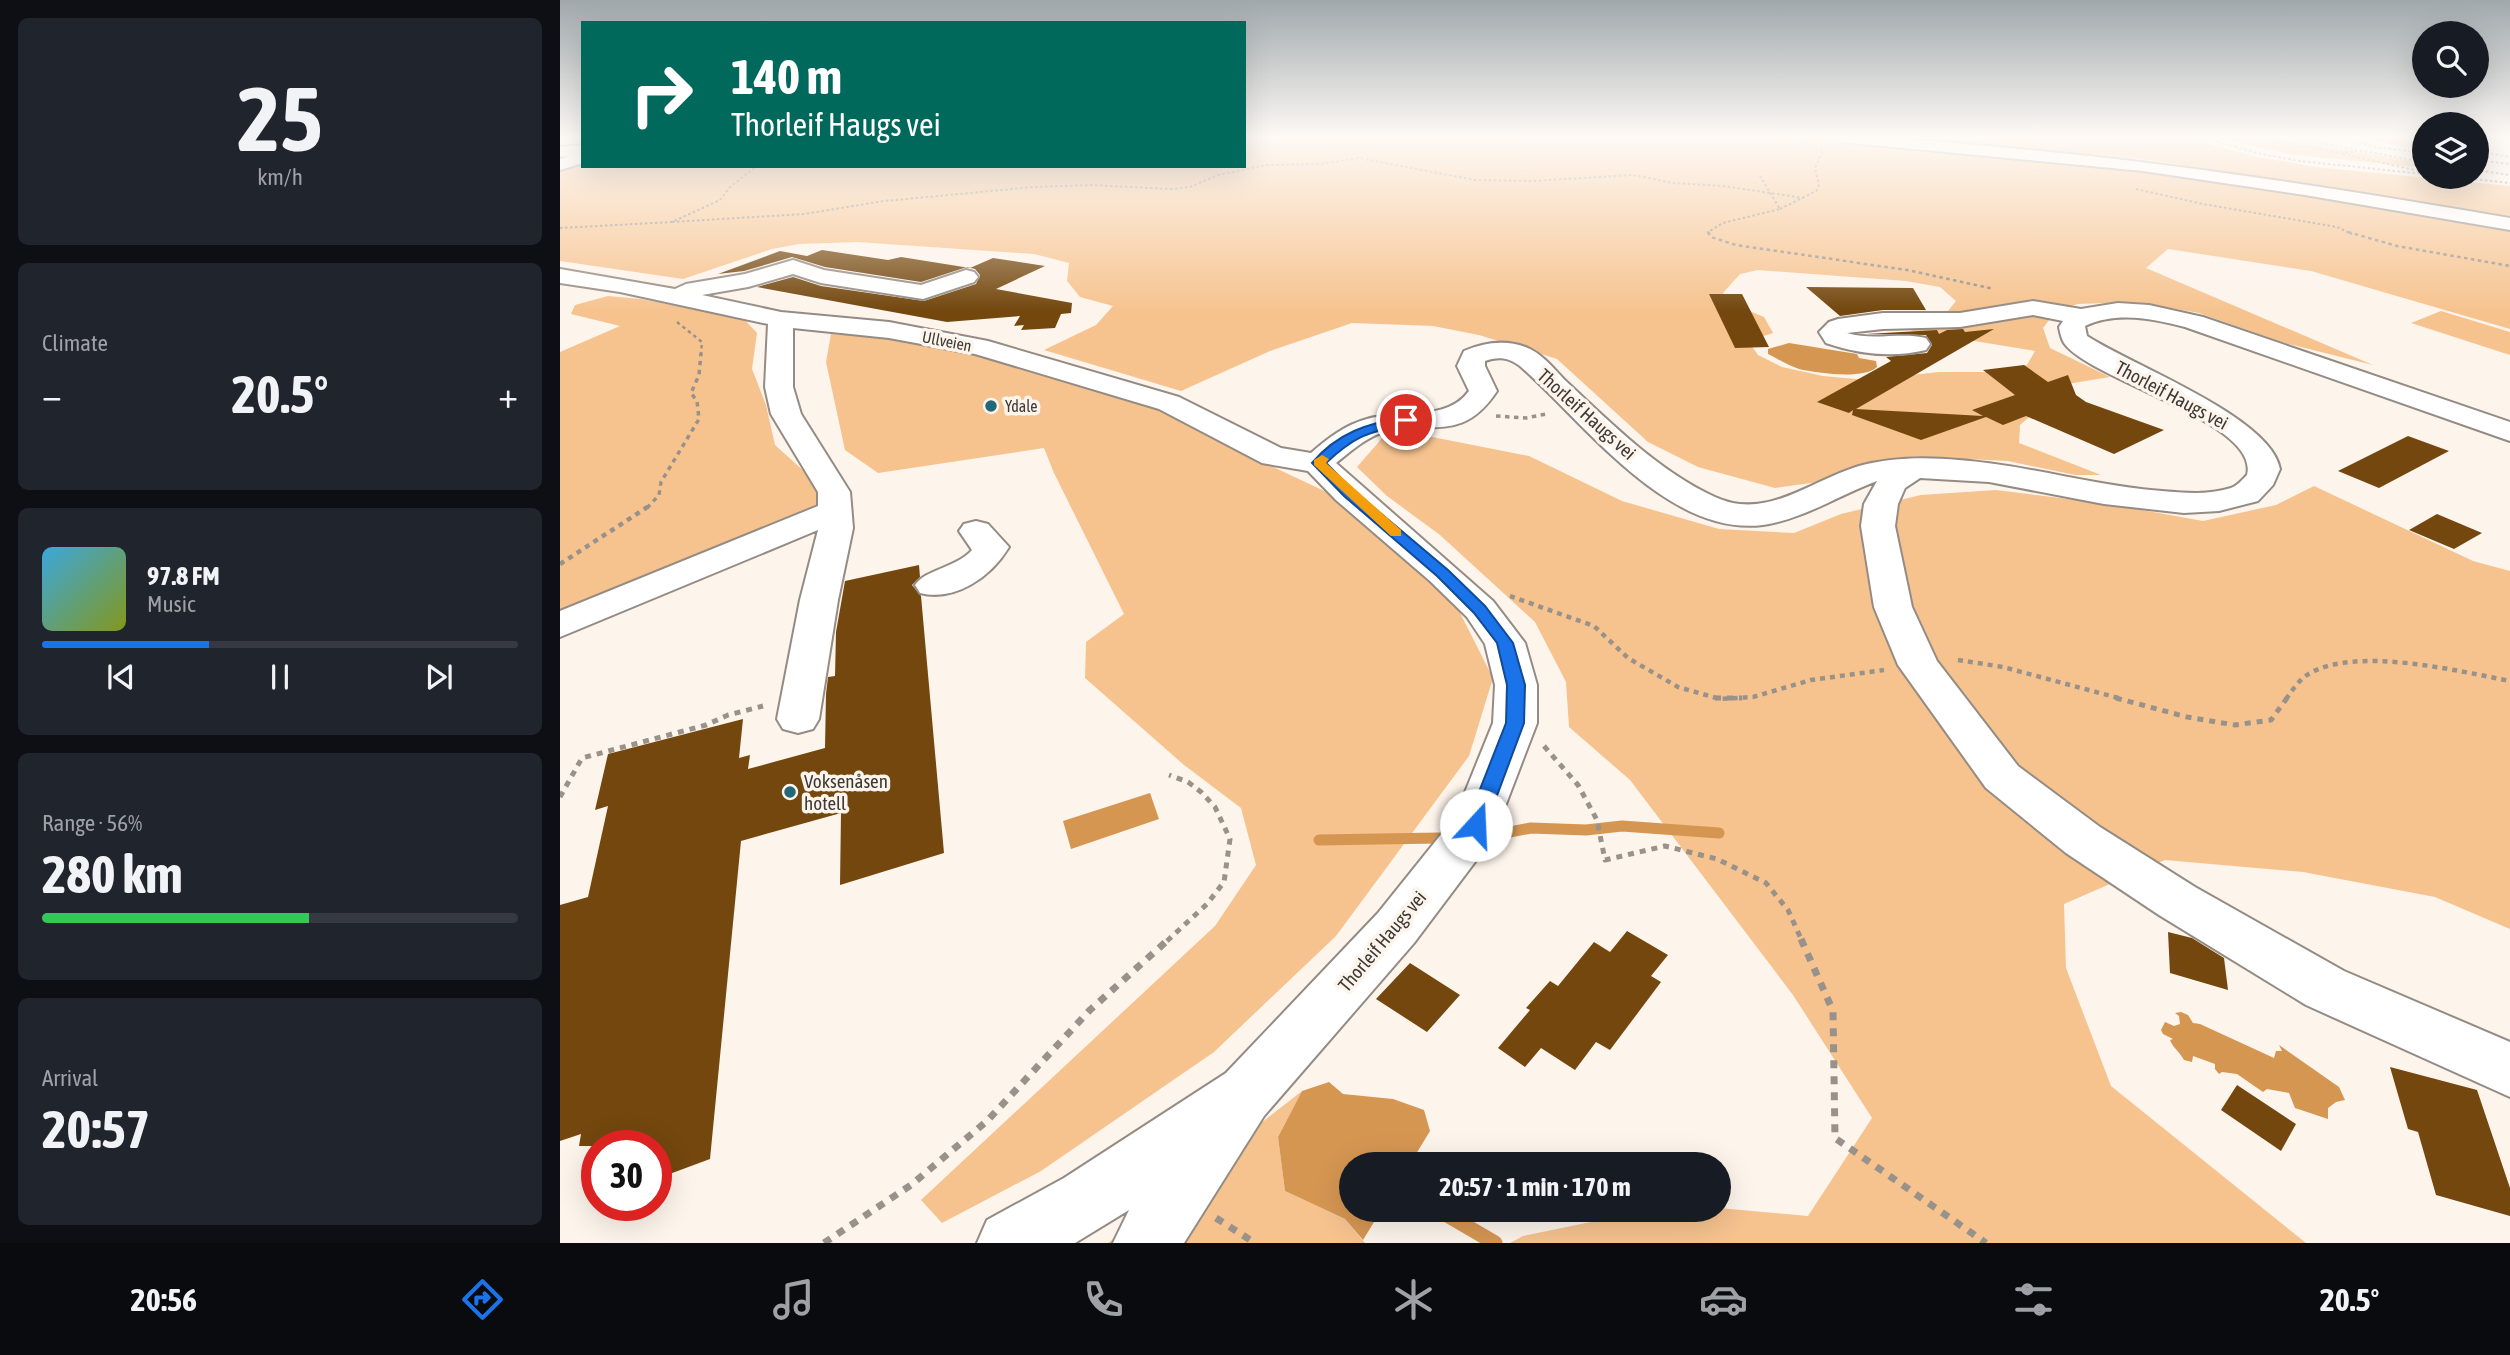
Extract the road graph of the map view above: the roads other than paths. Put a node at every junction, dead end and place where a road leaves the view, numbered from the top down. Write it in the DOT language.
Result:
graph roads {
  1 [pos="2339,195"];
  2 [pos="2510,224"];
  3 [pos="560,276"];
  4 [pos="966,277"];
  5 [pos="620,285"];
  6 [pos="666,295"];
  7 [pos="568,303"];
  8 [pos="2082,317"];
  9 [pos="781,319"];
  10 [pos="1917,344"];
  11 [pos="2510,432"];
  12 [pos="1318,463"];
  13 [pos="1913,468"];
  14 [pos="835,511"];
  15 [pos="976,531"];
  16 [pos="933,585"];
  17 [pos="560,625"];
  18 [pos="798,719"];
  19 [pos="2510,1070"];
  20 [pos="1247,1093"];
  21 [pos="1010,1243"];
  22 [pos="1146,1243"];
  1 -- 2 [label="street"];
  3 -- 5 [label="street, Ullveien"];
  4 -- 6 [label="street"];
  5 -- 6 [label="street, Ullveien"];
  5 -- 7 [label="street"];
  6 -- 9 [label="street, Ullveien"];
  8 -- 10 [label="street"];
  8 -- 11 [label="street"];
  8 -- 13 [label="street, Thorleif Haugs vei"];
  9 -- 12 [label="street, Ullveien"];
  9 -- 14 [label="street"];
  12 -- 13 [label="street, Thorleif Haugs vei"];
  12 -- 20 [label="street, Thorleif Haugs vei"];
  13 -- 19 [label="street"];
  14 -- 17 [label="street"];
  14 -- 18 [label="street"];
  15 -- 16 [label="street"];
  20 -- 21 [label="street, Thorleif Haugs vei"];
  20 -- 22 [label="street"];
}
